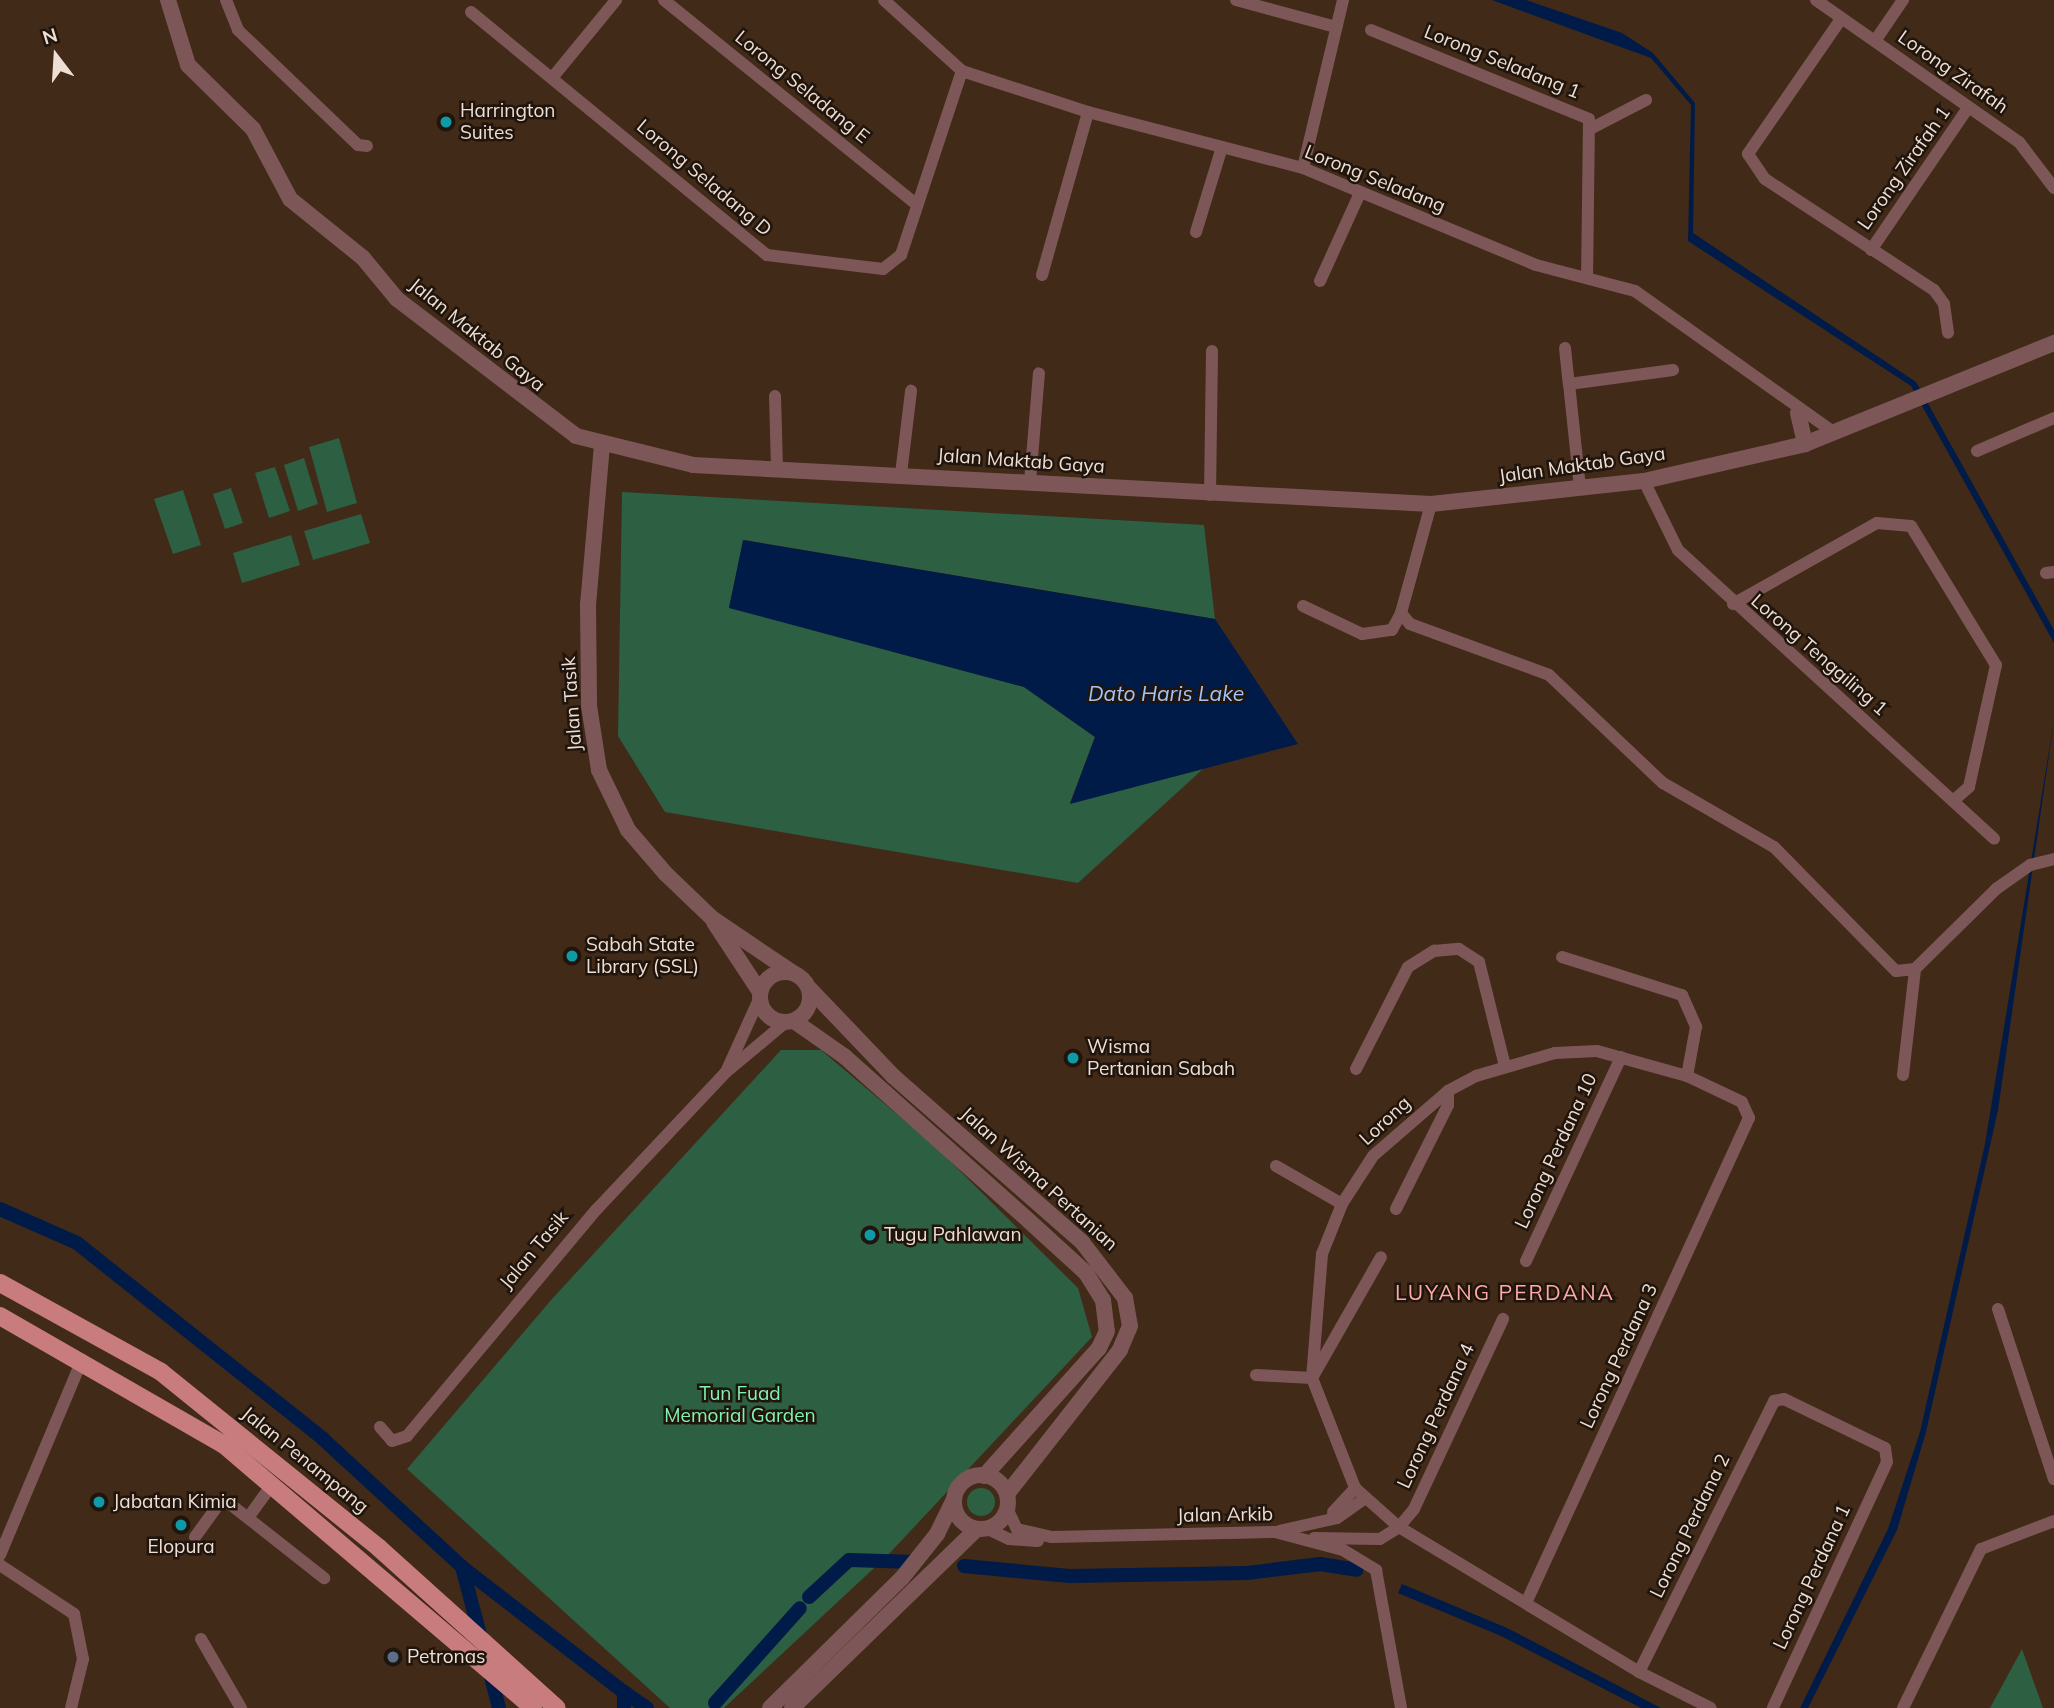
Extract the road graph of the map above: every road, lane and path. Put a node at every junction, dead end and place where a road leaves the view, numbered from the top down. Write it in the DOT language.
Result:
graph roads {
  1 [pos="168,0"];
  2 [pos="226,0"];
  3 [pos="616,0"];
  4 [pos="664,0"];
  5 [pos="884,0"];
  6 [pos="1236,0"];
  7 [pos="1343,0"];
  8 [pos="1816,0"];
  9 [pos="1903,0"];
  10 [pos="471,12"];
  11 [pos="1841,19"];
  12 [pos="1336,27"];
  13 [pos="1371,30"];
  14 [pos="1875,41"];
  15 [pos="962,71"];
  16 [pos="552,78"];
  17 [pos="1646,100"];
  18 [pos="1968,108"];
  19 [pos="1088,112"];
  20 [pos="1592,128"];
  21 [pos="367,146"];
  22 [pos="1223,147"];
  23 [pos="1303,168"];
  24 [pos="2054,188"];
  25 [pos="1360,193"];
  26 [pos="916,204"];
  27 [pos="1196,232"];
  28 [pos="1871,250"];
  29 [pos="1042,275"];
  30 [pos="1587,276"];
  31 [pos="1320,281"];
  32 [pos="1948,333"];
  33 [pos="2054,343"];
  34 [pos="1564,348"];
  35 [pos="1212,351"];
  36 [pos="1673,370"];
  37 [pos="1039,373"];
  38 [pos="1569,384"];
  39 [pos="911,391"];
  40 [pos="775,396"];
  41 [pos="1798,413"];
  42 [pos="2054,418"];
  43 [pos="1835,433"];
  44 [pos="1805,444"];
  45 [pos="602,445"];
  46 [pos="1977,451"];
  47 [pos="777,470"];
  48 [pos="901,474"];
  49 [pos="1643,481"];
  50 [pos="1030,482"];
  51 [pos="1580,488"];
  52 [pos="1210,495"];
  53 [pos="1430,504"];
  54 [pos="1733,604"];
  55 [pos="1303,606"];
  56 [pos="1401,613"];
  57 [pos="1954,800"];
  58 [pos="1994,839"];
  59 [pos="2054,859"];
  60 [pos="713,919"];
  61 [pos="1562,957"];
  62 [pos="1915,969"];
  63 [pos="793,973"];
  64 [pos="809,988"];
  65 [pos="760,994"];
  66 [pos="790,1022"];
  67 [pos="1620,1058"];
  68 [pos="1506,1066"];
  69 [pos="1356,1069"];
  70 [pos="725,1073"];
  71 [pos="1903,1075"];
  72 [pos="1687,1076"];
  73 [pos="1448,1091"];
  74 [pos="1747,1125"];
  75 [pos="1276,1166"];
  76 [pos="1342,1204"];
  77 [pos="1396,1209"];
  78 [pos="1381,1257"];
  79 [pos="1526,1261"];
  80 [pos="0,1283"];
  81 [pos="1998,1309"];
  82 [pos="0,1316"];
  83 [pos="1503,1319"];
  84 [pos="75,1324"];
  85 [pos="82,1360"];
  86 [pos="1256,1375"];
  87 [pos="1312,1378"];
  88 [pos="380,1427"];
  89 [pos="1887,1462"];
  90 [pos="985,1476"];
  91 [pos="2054,1479"];
  92 [pos="271,1486"];
  93 [pos="1355,1488"];
  94 [pos="1366,1498"];
  95 [pos="954,1499"];
  96 [pos="1007,1501"];
  97 [pos="250,1515"];
  98 [pos="1321,1520"];
  99 [pos="5,1521"];
  100 [pos="2054,1521"];
  101 [pos="1399,1527"];
  102 [pos="982,1529"];
  103 [pos="1275,1532"];
  104 [pos="195,1537"];
  105 [pos="1052,1537"];
  106 [pos="1307,1538"];
  107 [pos="0,1555"];
  108 [pos="0,1565"];
  109 [pos="324,1578"];
  110 [pos="1526,1603"];
  111 [pos="201,1639"];
  112 [pos="1639,1672"];
  113 [pos="532,1707"];
  114 [pos="71,1708"];
  115 [pos="241,1708"];
  116 [pos="557,1708"];
  117 [pos="770,1708"];
  118 [pos="792,1708"];
  119 [pos="1401,1708"];
  120 [pos="1711,1708"];
  121 [pos="1773,1708"];
  122 [pos="1903,1708"];
  1 -- 45 [label="street, Jalan Maktab Gaya"];
  2 -- 21 [label="street"];
  3 -- 16 [label="street"];
  4 -- 26 [label="street, Lorong Seladang E"];
  5 -- 15 [label="street, Lorong Seladang"];
  6 -- 12 [label="street"];
  7 -- 12 [label="street"];
  8 -- 11 [label="street, Lorong Zirafah"];
  9 -- 14 [label="street"];
  10 -- 16 [label="street, Lorong Seladang D"];
  11 -- 14 [label="street, Lorong Zirafah"];
  11 -- 28 [label="street, Lorong Zirafah 1"];
  12 -- 23 [label="street"];
  13 -- 20 [label="street, Lorong Seladang 1"];
  14 -- 18 [label="street, Lorong Zirafah"];
  15 -- 19 [label="street, Lorong Seladang"];
  15 -- 26 [label="street, Lorong Seladang D"];
  16 -- 26 [label="street, Lorong Seladang D"];
  17 -- 20 [label="street"];
  18 -- 24 [label="street, Lorong Zirafah"];
  18 -- 28 [label="street, Lorong Zirafah 1"];
  19 -- 22 [label="street, Lorong Seladang"];
  19 -- 29 [label="street"];
  20 -- 30 [label="street"];
  22 -- 23 [label="street, Lorong Seladang"];
  22 -- 27 [label="street"];
  23 -- 25 [label="street, Lorong Seladang"];
  25 -- 30 [label="street, Lorong Seladang"];
  25 -- 31 [label="street"];
  28 -- 32 [label="street, Lorong Zirafah 1"];
  30 -- 41 [label="street, Lorong Seladang"];
  33 -- 43 [label="street, Jalan Maktab Gaya"];
  34 -- 38 [label="street"];
  35 -- 52 [label="street"];
  36 -- 38 [label="street"];
  37 -- 50 [label="street"];
  38 -- 51 [label="street"];
  39 -- 48 [label="street"];
  40 -- 47 [label="street"];
  41 -- 43 [label="street, Lorong Seladang"];
  41 -- 44 [label="street"];
  42 -- 46 [label="street"];
  43 -- 44 [label="street, Jalan Maktab Gaya"];
  44 -- 49 [label="street, Jalan Maktab Gaya"];
  45 -- 47 [label="street, Jalan Maktab Gaya"];
  45 -- 60 [label="street, Jalan Tasik"];
  47 -- 48 [label="street, Jalan Maktab Gaya"];
  48 -- 50 [label="street, Jalan Maktab Gaya"];
  49 -- 51 [label="street, Jalan Maktab Gaya"];
  49 -- 54 [label="street, Lorong Tenggiling 1"];
  50 -- 52 [label="street, Jalan Maktab Gaya"];
  51 -- 53 [label="street, Jalan Maktab Gaya"];
  52 -- 53 [label="street, Jalan Maktab Gaya"];
  53 -- 56 [label="street"];
  54 -- 57 [label="street, Lorong Tenggiling 1"];
  54 -- 57 [label="street"];
  55 -- 56 [label="street"];
  56 -- 62 [label="street"];
  57 -- 58 [label="street, Lorong Tenggiling 1"];
  59 -- 62 [label="street"];
  60 -- 63 [label="street, Jalan Tasik"];
  60 -- 65 [label="street, Jalan Tasik"];
  61 -- 72 [label="street"];
  62 -- 71 [label="street"];
  63 -- 64 [label="street"];
  63 -- 65 [label="street"];
  64 -- 66 [label="street"];
  64 -- 96 [label="street, Jalan Wisma Pertanian"];
  65 -- 66 [label="street"];
  65 -- 70 [label="street, Jalan Tasik"];
  66 -- 70 [label="street, Jalan Tasik"];
  66 -- 90 [label="street, Jalan Wisma Pertanian"];
  67 -- 68 [label="street, Lorong"];
  67 -- 72 [label="street, Lorong"];
  67 -- 79 [label="street, Lorong Perdana 10"];
  68 -- 69 [label="street"];
  68 -- 73 [label="street, Lorong"];
  70 -- 88 [label="street, Jalan Tasik"];
  72 -- 74 [label="street, Lorong"];
  73 -- 76 [label="street, Lorong"];
  73 -- 77 [label="street"];
  74 -- 110 [label="street, Lorong Perdana 3"];
  75 -- 76 [label="street"];
  76 -- 87 [label="street, Lorong"];
  78 -- 87 [label="street"];
  80 -- 84 [label="main road, Jalan Penampang"];
  81 -- 91 [label="street"];
  82 -- 85 [label="main road, Jalan Penampang"];
  83 -- 101 [label="street, Lorong Perdana 4"];
  84 -- 85 [label="main road"];
  84 -- 116 [label="main road, Jalan Penampang"];
  85 -- 92 [label="main road, Jalan Penampang"];
  85 -- 99 [label="street"];
  86 -- 87 [label="street"];
  87 -- 93 [label="street, Lorong"];
  89 -- 112 [label="street, Lorong Perdana 2"];
  89 -- 121 [label="street, Lorong Perdana 1"];
  90 -- 95 [label="street"];
  90 -- 96 [label="street"];
  92 -- 97 [label="street"];
  92 -- 113 [label="main road, Jalan Penampang"];
  93 -- 94 [label="street, Lorong"];
  93 -- 98 [label="street"];
  94 -- 98 [label="street"];
  94 -- 101 [label="street, Lorong"];
  95 -- 102 [label="street"];
  95 -- 117 [label="street"];
  96 -- 102 [label="street"];
  96 -- 105 [label="street, Jalan Arkib"];
  97 -- 104 [label="street"];
  97 -- 109 [label="street"];
  98 -- 103 [label="street"];
  99 -- 107 [label="street"];
  100 -- 122 [label="street"];
  101 -- 106 [label="street"];
  101 -- 110 [label="street, Lorong"];
  102 -- 105 [label="street, Jalan Arkib"];
  102 -- 118 [label="street"];
  103 -- 105 [label="street, Jalan Arkib"];
  103 -- 106 [label="street, Jalan Arkib"];
  106 -- 119 [label="street, Jalan Arkib"];
  108 -- 114 [label="street"];
  110 -- 112 [label="street, Lorong"];
  111 -- 115 [label="street"];
  112 -- 120 [label="street, Lorong"];
}
